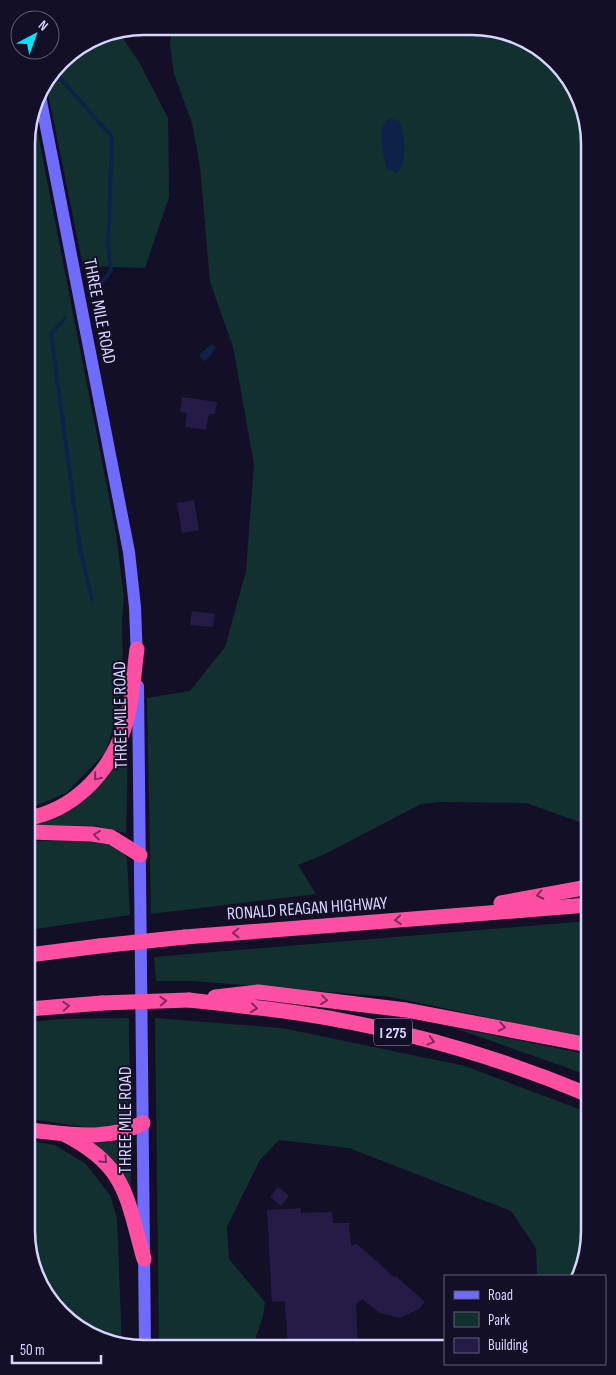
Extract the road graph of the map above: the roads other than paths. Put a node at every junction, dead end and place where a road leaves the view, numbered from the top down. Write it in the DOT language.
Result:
graph roads {
  1 [pos="42,107"];
  2 [pos="137,649"];
  3 [pos="35,816"];
  4 [pos="35,832"];
  5 [pos="140,855"];
  6 [pos="581,888"];
  7 [pos="581,906"];
  8 [pos="446,916"];
  9 [pos="35,954"];
  10 [pos="189,1000"];
  11 [pos="35,1009"];
  12 [pos="581,1043"];
  13 [pos="581,1092"];
  14 [pos="143,1123"];
  15 [pos="35,1131"];
  16 [pos="64,1134"];
  17 [pos="144,1259"];
  18 [pos="145,1340"];
  1 -- 2 [label="street, THREE MILE ROAD"];
  2 -- 3 [label="highway, one-way"];
  2 -- 5 [label="street, THREE MILE ROAD"];
  5 -- 4 [label="highway, one-way"];
  5 -- 14 [label="street, THREE MILE ROAD"];
  6 -- 8 [label="highway, one-way"];
  7 -- 8 [label="highway, RONALD REAGAN HIGHWAY"];
  8 -- 9 [label="highway, RONALD REAGAN HIGHWAY, one-way, bridge"];
  11 -- 10 [label="highway, I 275, one-way, bridge"];
  10 -- 12 [label="highway, one-way"];
  10 -- 13 [label="highway, I 275, one-way"];
  14 -- 16 [label="highway"];
  14 -- 17 [label="street, THREE MILE ROAD"];
  15 -- 16 [label="highway"];
  16 -- 17 [label="highway, one-way"];
  17 -- 18 [label="street, THREE MILE ROAD"];
}
